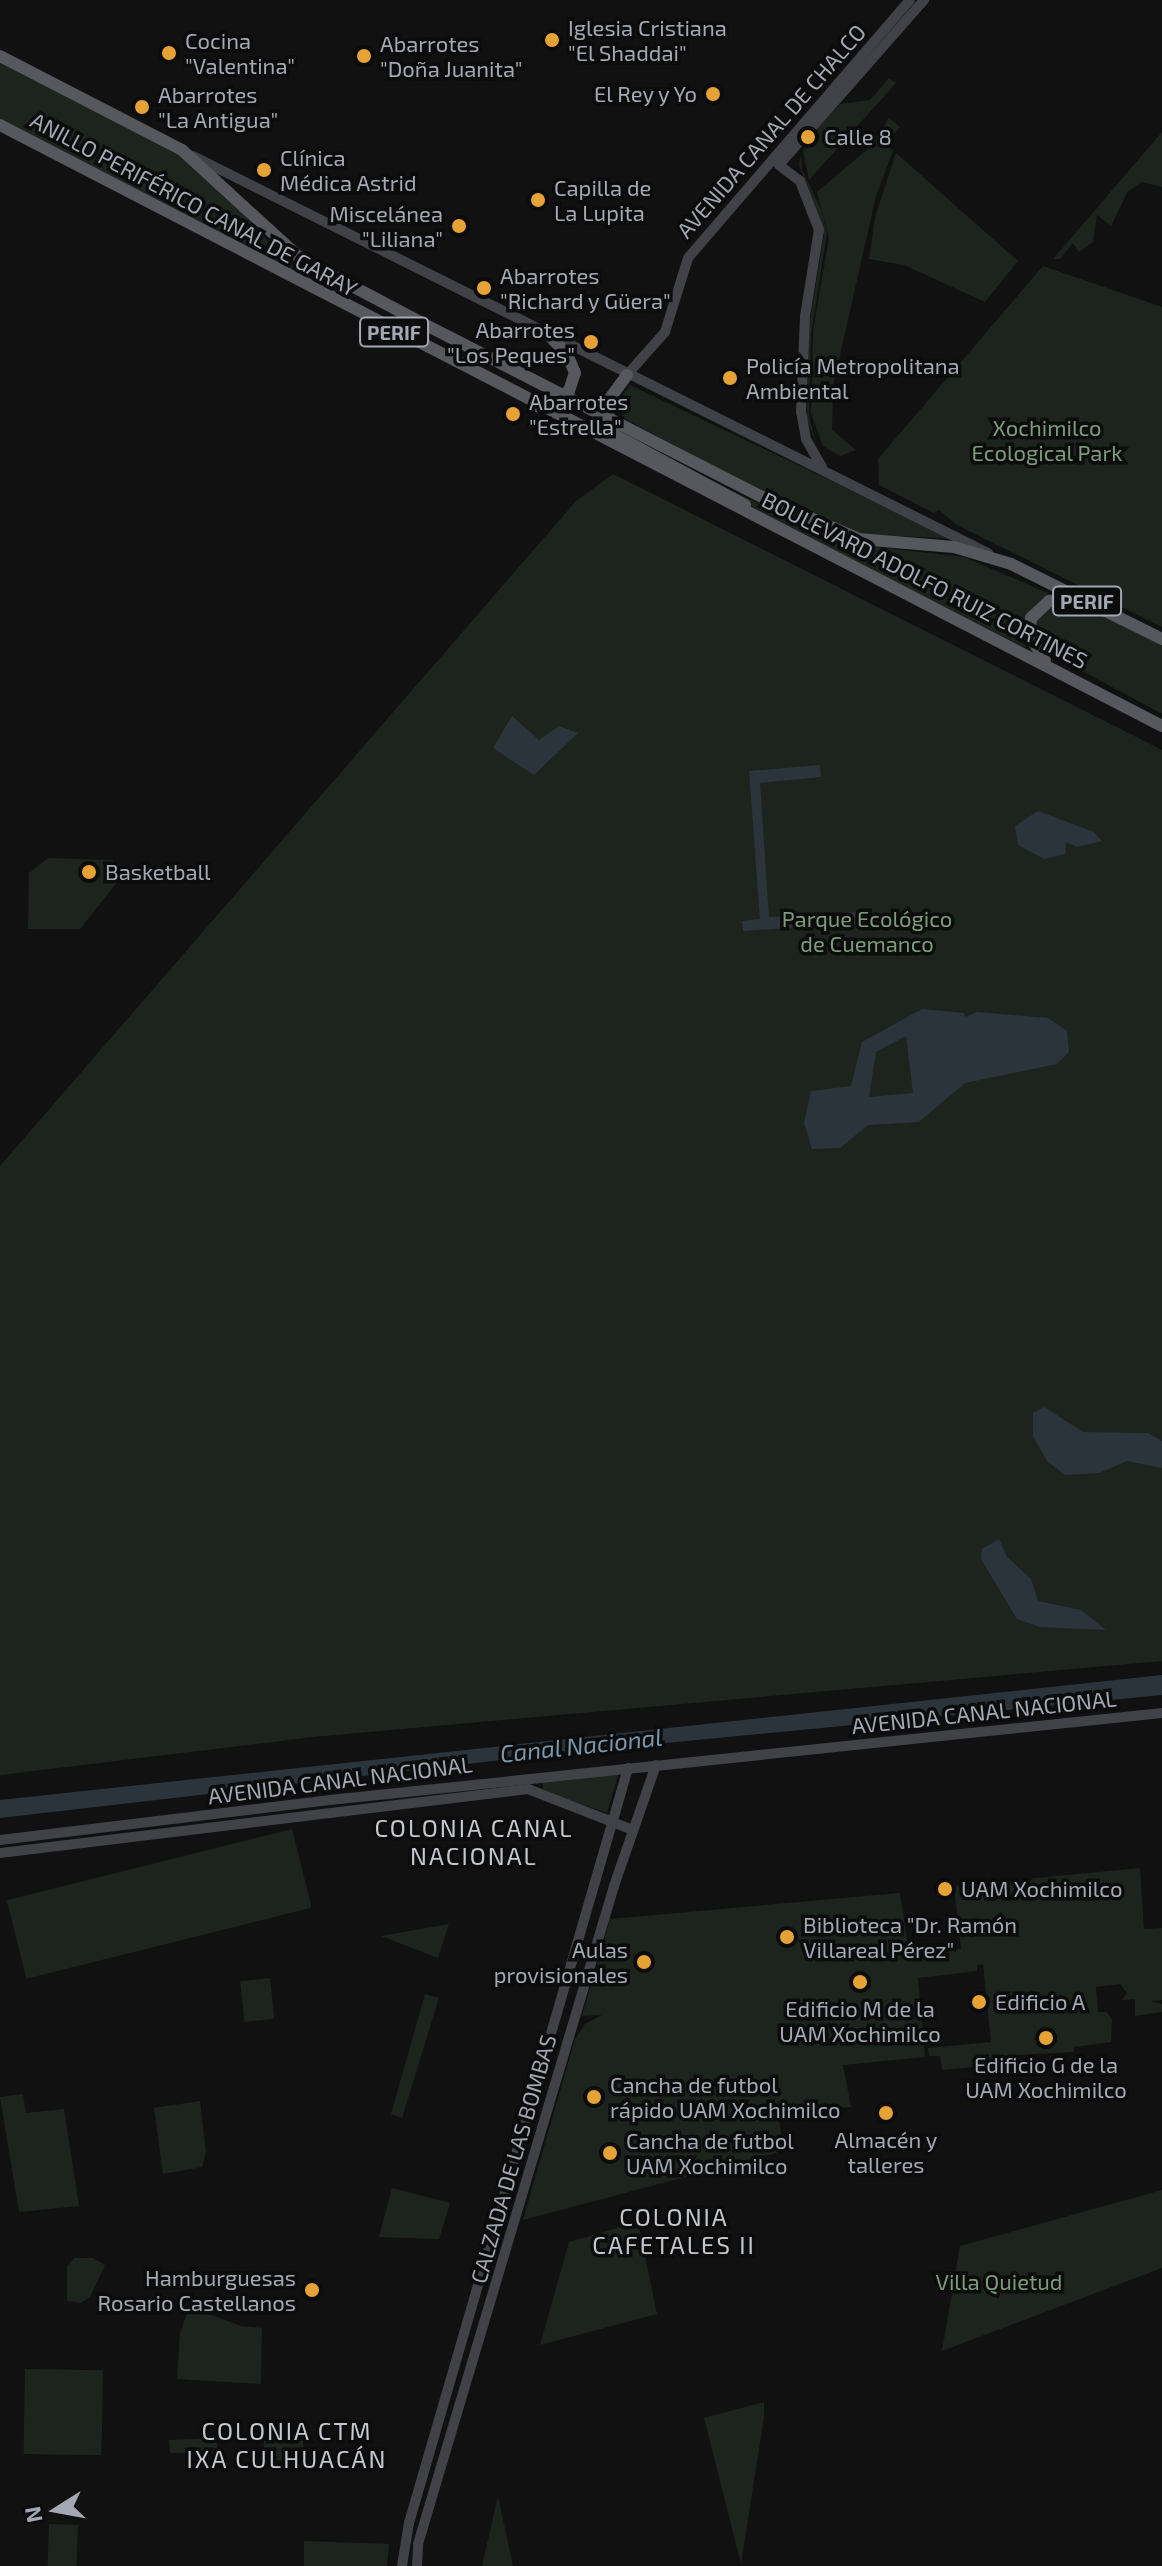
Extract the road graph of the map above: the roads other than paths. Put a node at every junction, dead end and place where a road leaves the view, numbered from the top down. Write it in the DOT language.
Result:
graph roads {
  1 [pos="910,0"];
  2 [pos="924,0"];
  3 [pos="0,56"];
  4 [pos="0,125"];
  5 [pos="799,144"];
  6 [pos="182,150"];
  7 [pos="798,179"];
  8 [pos="548,334"];
  9 [pos="627,375"];
  10 [pos="539,407"];
  11 [pos="823,469"];
  12 [pos="667,474"];
  13 [pos="781,529"];
  14 [pos="1011,564"];
  15 [pos="1085,600"];
  16 [pos="1162,639"];
  17 [pos="1049,665"];
  18 [pos="1162,726"];
  19 [pos="1162,1713"];
  20 [pos="656,1765"];
  21 [pos="628,1768"];
  22 [pos="612,1825"];
  23 [pos="633,1830"];
  24 [pos="0,1840"];
  25 [pos="0,1853"];
  26 [pos="402,2566"];
  27 [pos="417,2566"];
  1 -- 9 [label="main road, AVENIDA CANAL DE CHALCO"];
  2 -- 5 [label="main road, AVENIDA CANAL DE CHALCO"];
  3 -- 6 [label="highway, ANILLO PERIFÉRICO CANAL DE GARAY / PERIF"];
  4 -- 10 [label="highway, ANILLO PERIFÉRICO CANAL DE GARAY / PERIF"];
  5 -- 7 [label="main road"];
  5 -- 7 [label="main road, AVENIDA CANAL DE CHALCO"];
  6 -- 8 [label="main road, ANILLO PERIFÉRICO CANAL DE GARAY / PERIF"];
  6 -- 14 [label="highway, BOULEVARD ADOLFO RUIZ CORTINES / PERIF, bridge"];
  7 -- 11 [label="main road"];
  8 -- 9 [label="main road, ANILLO PERIFÉRICO CANAL DE GARAY / PERIF"];
  8 -- 10 [label="highway"];
  9 -- 11 [label="main road, PERIF"];
  9 -- 13 [label="highway"];
  10 -- 12 [label="highway, ANILLO PERIFÉRICO CANAL DE GARAY / PERIF"];
  11 -- 14 [label="main road, PERIF"];
  12 -- 13 [label="highway, BOULEVARD ADOLFO RUIZ CORTINES / PERIF"];
  13 -- 17 [label="highway, BOULEVARD ADOLFO RUIZ CORTINES / PERIF"];
  14 -- 15 [label="highway, PERIF"];
  15 -- 16 [label="highway, PERIF"];
  15 -- 17 [label="highway"];
  17 -- 18 [label="highway, BOULEVARD ADOLFO RUIZ CORTINES / PERIF"];
  19 -- 20 [label="main road, AVENIDA CANAL NACIONAL"];
  20 -- 21 [label="main road, AVENIDA CANAL NACIONAL"];
  20 -- 23 [label="main road, CALZADA DE LAS BOMBAS"];
  21 -- 22 [label="main road, CALZADA DE LAS BOMBAS"];
  21 -- 24 [label="main road, AVENIDA CANAL NACIONAL"];
  22 -- 23 [label="main road, AVENIDA CANAL NACIONAL"];
  22 -- 25 [label="main road, AVENIDA CANAL NACIONAL"];
  22 -- 26 [label="main road, CALZADA DE LAS BOMBAS"];
  23 -- 27 [label="main road, CALZADA DE LAS BOMBAS"];
}
